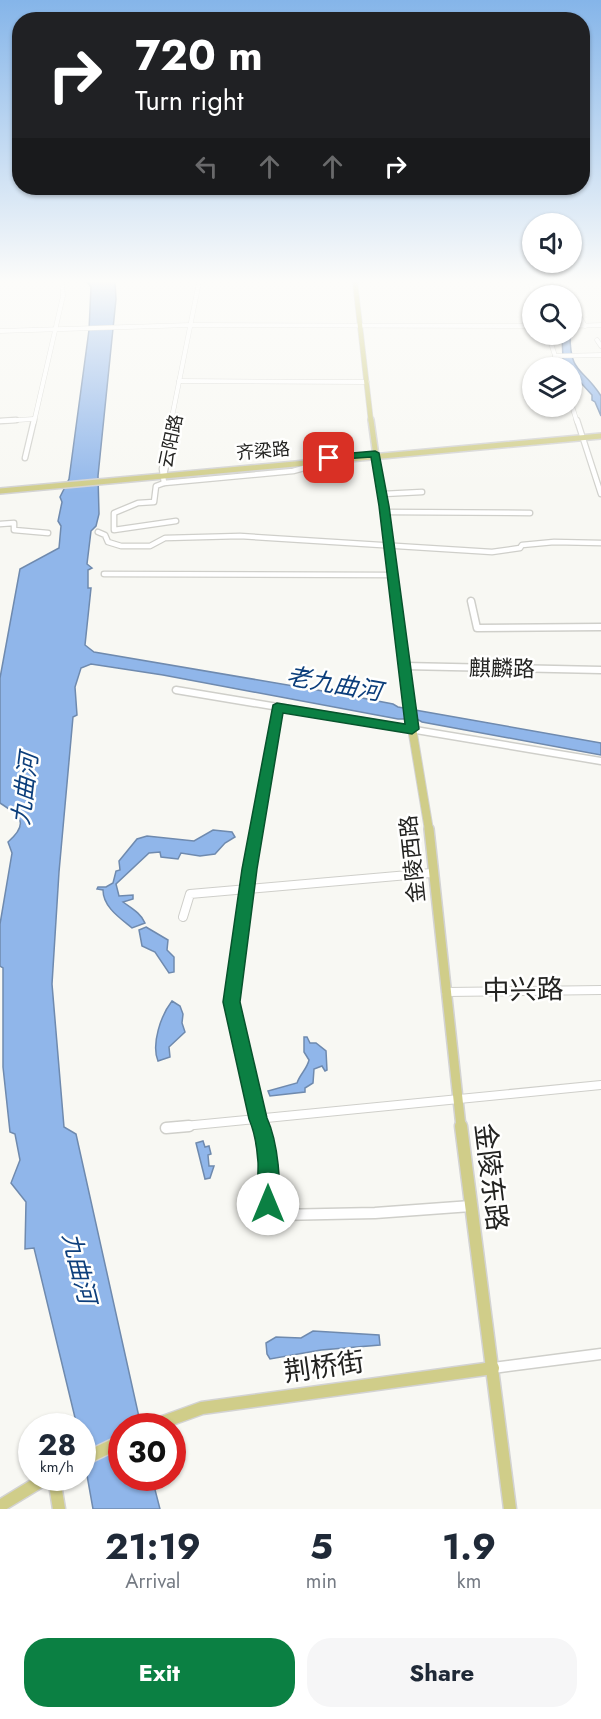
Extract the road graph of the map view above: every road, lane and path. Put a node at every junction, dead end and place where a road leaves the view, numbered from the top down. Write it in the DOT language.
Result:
graph roads {
  1 [pos="50,352"];
  2 [pos="187,352"];
  3 [pos="363,352"];
  4 [pos="554,352"];
  5 [pos="601,355"];
  6 [pos="555,356"];
  7 [pos="181,381"];
  8 [pos="367,382"];
  9 [pos="576,417"];
  10 [pos="34,419"];
  11 [pos="0,421"];
  12 [pos="601,434"];
  13 [pos="582,436"];
  14 [pos="375,455"];
  15 [pos="25,458"];
  16 [pos="306,461"];
  17 [pos="164,474"];
  18 [pos="164,483"];
  19 [pos="600,485"];
  20 [pos="0,490"];
  21 [pos="422,492"];
  22 [pos="382,494"];
  23 [pos="601,494"];
  24 [pos="385,512"];
  25 [pos="530,513"];
  26 [pos="176,521"];
  27 [pos="0,524"];
  28 [pos="114,530"];
  29 [pos="98,532"];
  30 [pos="48,533"];
  31 [pos="105,535"];
  32 [pos="601,543"];
  33 [pos="389,545"];
  34 [pos="104,574"];
  35 [pos="393,575"];
  36 [pos="471,601"];
  37 [pos="601,627"];
  38 [pos="404,666"];
  39 [pos="601,670"];
  40 [pos="176,690"];
  41 [pos="277,708"];
  42 [pos="412,726"];
  43 [pos="601,761"];
  44 [pos="431,873"];
  45 [pos="246,890"];
  46 [pos="183,917"];
  47 [pos="601,990"];
  48 [pos="446,992"];
  49 [pos="601,1085"];
  50 [pos="458,1100"];
  51 [pos="258,1119"];
  52 [pos="166,1128"];
  53 [pos="472,1206"];
  54 [pos="601,1354"];
  55 [pos="493,1368"];
  56 [pos="186,1413"];
  57 [pos="25,1491"];
  58 [pos="56,1491"];
  59 [pos="0,1506"];
  60 [pos="59,1509"];
  61 [pos="510,1509"];
  1 -- 10 [label="street"];
  2 -- 7 [label="street, 云阳路"];
  3 -- 8 [label="main road"];
  4 -- 6 [label="street"];
  5 -- 6 [label="street"];
  7 -- 8 [label="street"];
  7 -- 17 [label="street, 云阳路"];
  8 -- 14 [label="main road"];
  9 -- 13 [label="street"];
  10 -- 11 [label="street"];
  10 -- 15 [label="street"];
  12 -- 13 [label="main road, 齐梁路"];
  13 -- 14 [label="main road, 齐梁路"];
  13 -- 19 [label="street"];
  14 -- 16 [label="main road, 齐梁路"];
  14 -- 22 [label="main road"];
  16 -- 17 [label="main road, 齐梁路"];
  16 -- 18 [label="street"];
  17 -- 18 [label="street, 云阳路"];
  17 -- 20 [label="main road, 齐梁路"];
  18 -- 28 [label="street"];
  19 -- 23 [label="street"];
  21 -- 22 [label="street"];
  22 -- 24 [label="main road"];
  24 -- 25 [label="street"];
  24 -- 33 [label="main road"];
  26 -- 28 [label="street"];
  27 -- 30 [label="street"];
  28 -- 31 [label="street"];
  29 -- 31 [label="street"];
  31 -- 33 [label="street"];
  32 -- 33 [label="street"];
  33 -- 35 [label="main road"];
  34 -- 35 [label="street"];
  35 -- 38 [label="main road"];
  36 -- 37 [label="street"];
  38 -- 39 [label="street, 麒麟路"];
  38 -- 42 [label="main road, 金陵西路"];
  40 -- 41 [label="street"];
  41 -- 42 [label="street"];
  41 -- 45 [label="street"];
  42 -- 43 [label="street"];
  42 -- 44 [label="main road, 金陵西路"];
  44 -- 45 [label="street"];
  44 -- 48 [label="main road, 金陵西路"];
  45 -- 46 [label="street"];
  45 -- 51 [label="street"];
  47 -- 48 [label="street, 中兴路"];
  48 -- 50 [label="main road, 金陵东路"];
  49 -- 50 [label="street"];
  50 -- 51 [label="street"];
  50 -- 53 [label="main road, 金陵东路"];
  51 -- 52 [label="street"];
  51 -- 53 [label="street"];
  53 -- 55 [label="main road, 金陵东路"];
  54 -- 55 [label="street"];
  55 -- 56 [label="main road, 荆桥街"];
  55 -- 61 [label="main road, 金陵东路"];
  57 -- 59 [label="main road"];
  58 -- 60 [label="main road"];
}
